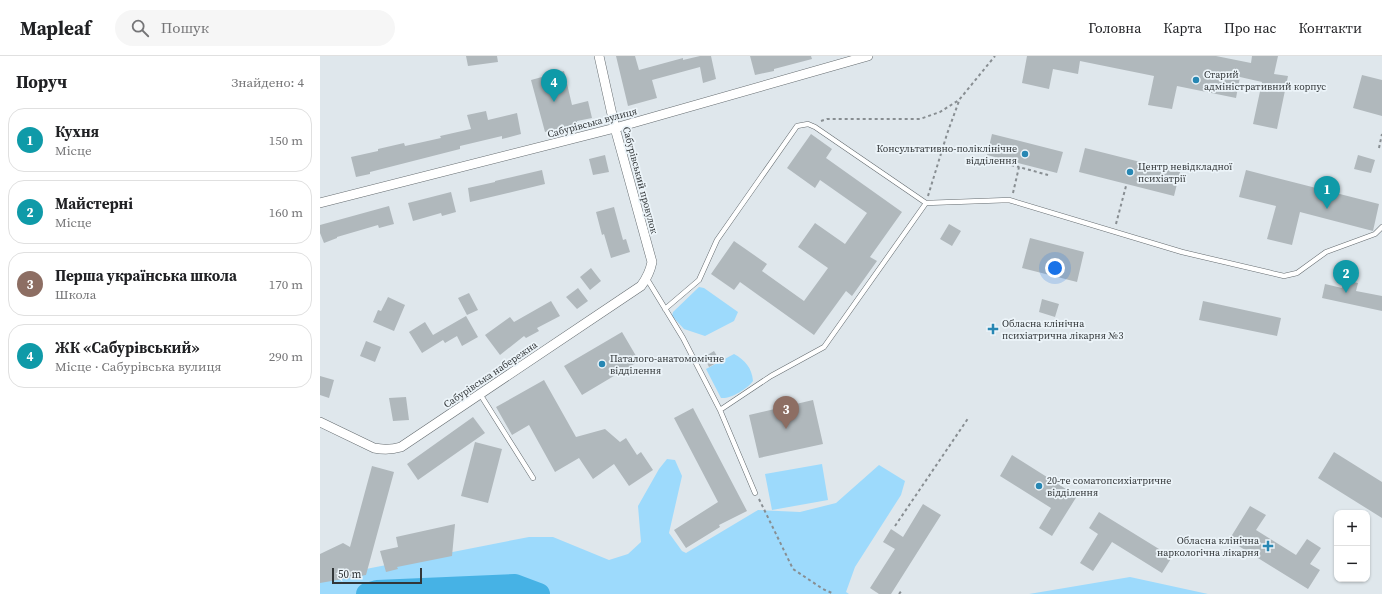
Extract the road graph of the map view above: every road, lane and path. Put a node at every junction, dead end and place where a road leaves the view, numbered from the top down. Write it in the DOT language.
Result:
graph roads {
  1 [pos="599,56"];
  2 [pos="868,56"];
  3 [pos="995,56"];
  4 [pos="960,100"];
  5 [pos="808,124"];
  6 [pos="615,128"];
  7 [pos="1382,134"];
  8 [pos="1379,148"];
  9 [pos="988,158"];
  10 [pos="1019,167"];
  11 [pos="1048,175"];
  12 [pos="1126,186"];
  13 [pos="1011,200"];
  14 [pos="320,203"];
  15 [pos="926,203"];
  16 [pos="1382,227"];
  17 [pos="1114,232"];
  18 [pos="647,279"];
  19 [pos="666,309"];
  20 [pos="480,394"];
  21 [pos="720,410"];
  22 [pos="968,417"];
  23 [pos="320,422"];
  24 [pos="533,478"];
  25 [pos="755,493"];
  26 [pos="895,526"];
  27 [pos="902,590"];
  28 [pos="834,594"];
  29 [pos="899,594"];
  1 -- 6 [label="street, Сабурівський провулок"];
  2 -- 6 [label="street, Сабурівська вулиця"];
  3 -- 4 [label="path"];
  4 -- 5 [label="path"];
  4 -- 15 [label="path"];
  5 -- 15 [label="lane"];
  5 -- 19 [label="lane"];
  6 -- 14 [label="street, Сабурівська вулиця"];
  6 -- 18 [label="street, Сабурівський провулок"];
  7 -- 8 [label="path"];
  9 -- 10 [label="path"];
  10 -- 11 [label="path"];
  10 -- 13 [label="path"];
  12 -- 17 [label="path"];
  13 -- 15 [label="lane"];
  13 -- 17 [label="lane"];
  15 -- 21 [label="lane"];
  16 -- 17 [label="lane"];
  18 -- 19 [label="lane"];
  18 -- 20 [label="street, Сабурівська набережна"];
  19 -- 21 [label="lane"];
  20 -- 23 [label="street, Сабурівська набережна"];
  20 -- 24 [label="lane"];
  21 -- 25 [label="lane"];
  22 -- 26 [label="path"];
  25 -- 28 [label="path"];
  27 -- 29 [label="path"];
}
